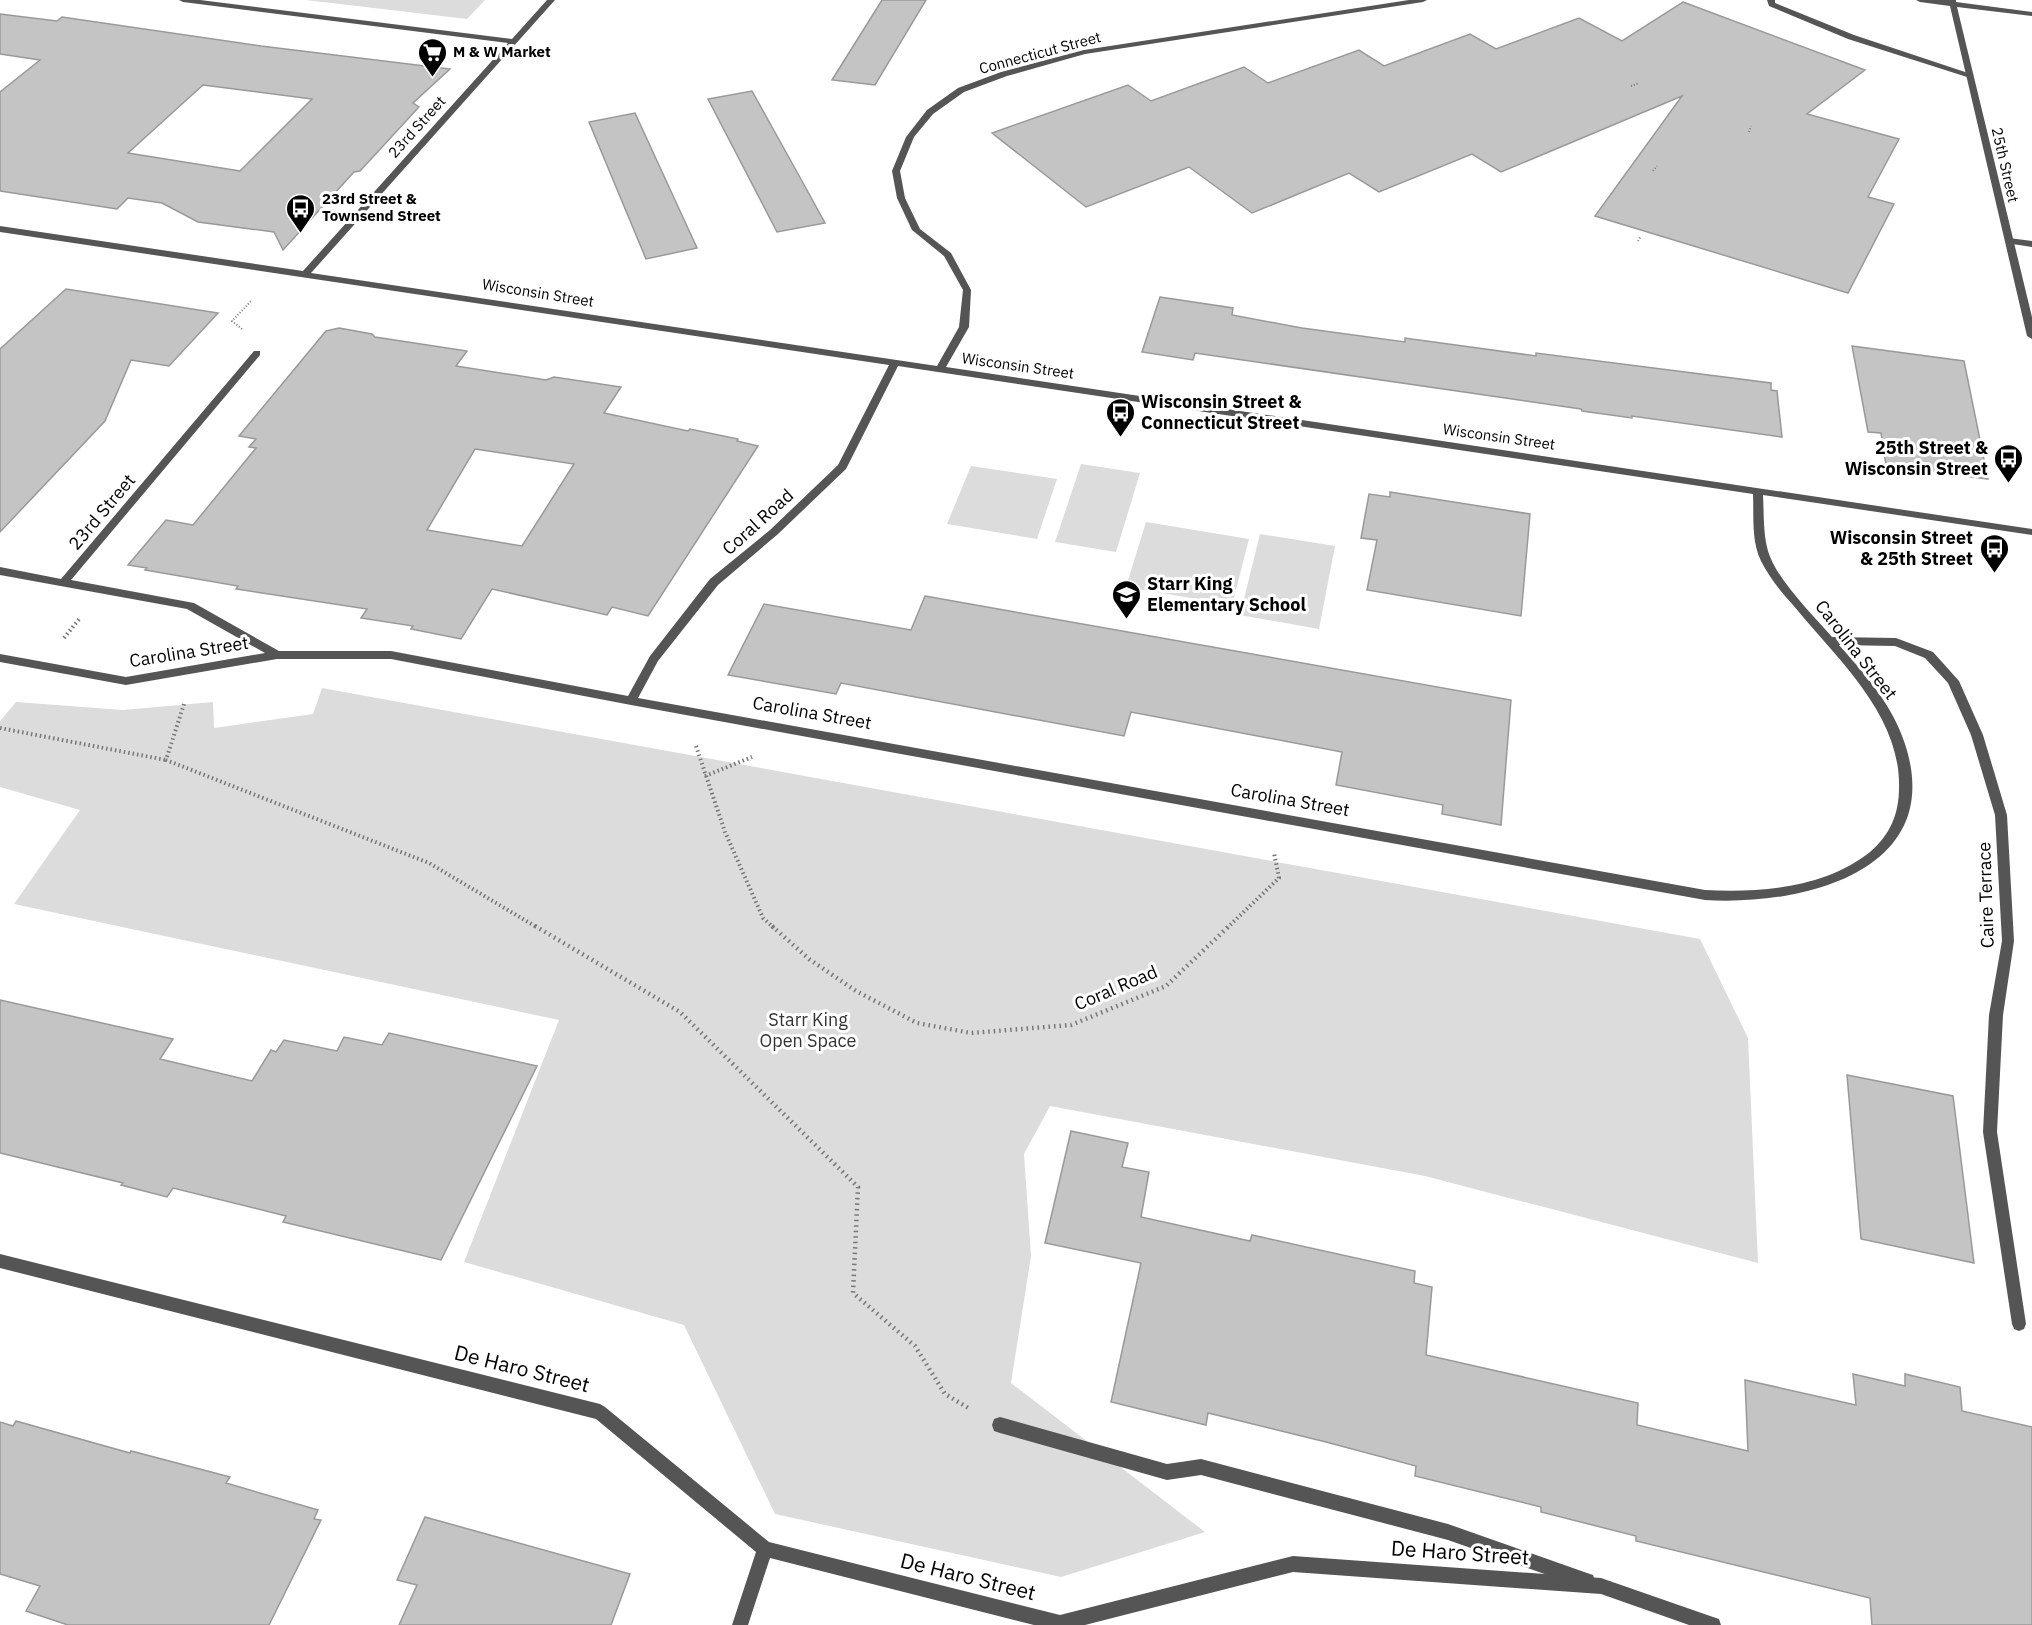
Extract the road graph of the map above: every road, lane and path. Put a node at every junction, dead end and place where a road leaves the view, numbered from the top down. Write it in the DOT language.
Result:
graph roads {
  1 [pos="183,0"];
  2 [pos="551,0"];
  3 [pos="1423,0"];
  4 [pos="1771,0"];
  5 [pos="1920,0"];
  6 [pos="1952,2"];
  7 [pos="2032,14"];
  8 [pos="514,42"];
  9 [pos="1970,75"];
  10 [pos="1639,83"];
  11 [pos="1631,86"];
  12 [pos="1752,126"];
  13 [pos="1749,132"];
  14 [pos="1657,165"];
  15 [pos="1653,171"];
  16 [pos="0,229"];
  17 [pos="1641,236"];
  18 [pos="1638,241"];
  19 [pos="2009,241"];
  20 [pos="2032,244"];
  21 [pos="305,273"];
  22 [pos="252,300"];
  23 [pos="247,332"];
  24 [pos="2032,336"];
  25 [pos="257,353"];
  26 [pos="895,362"];
  27 [pos="940,369"];
  28 [pos="1758,491"];
  29 [pos="2032,532"];
  30 [pos="0,571"];
  31 [pos="64,582"];
  32 [pos="85,613"];
  33 [pos="63,639"];
  34 [pos="1828,641"];
  35 [pos="277,655"];
  36 [pos="0,658"];
  37 [pos="188,693"];
  38 [pos="631,700"];
  39 [pos="0,728"];
  40 [pos="693,739"];
  41 [pos="754,756"];
  42 [pos="166,760"];
  43 [pos="705,776"];
  44 [pos="1274,853"];
  45 [pos="0,1261"];
  46 [pos="2019,1324"];
  47 [pos="1000,1425"];
  48 [pos="765,1549"];
  49 [pos="1601,1586"];
  50 [pos="1064,1624"];
  51 [pos="740,1625"];
  52 [pos="1713,1625"];
  1 -- 8 [label="street"];
  2 -- 8 [label="street, 23rd Street"];
  3 -- 27 [label="street, Connecticut Street"];
  4 -- 9 [label="street"];
  5 -- 6 [label="street"];
  6 -- 7 [label="street"];
  6 -- 9 [label="street, 25th Street"];
  8 -- 21 [label="street, 23rd Street"];
  9 -- 19 [label="street, 25th Street"];
  10 -- 11 [label="path"];
  12 -- 13 [label="path"];
  14 -- 15 [label="path"];
  16 -- 21 [label="street, Wisconsin Street"];
  17 -- 18 [label="path"];
  19 -- 20 [label="street"];
  19 -- 24 [label="street, 25th Street"];
  21 -- 26 [label="street, Wisconsin Street"];
  22 -- 23 [label="path"];
  25 -- 31 [label="street, 23rd Street"];
  26 -- 27 [label="street, Wisconsin Street"];
  26 -- 38 [label="street, Coral Road"];
  27 -- 28 [label="street, Wisconsin Street"];
  28 -- 29 [label="street, Wisconsin Street"];
  28 -- 34 [label="street, Carolina Street"];
  30 -- 31 [label="street, Carolina Street"];
  31 -- 35 [label="street, Carolina Street"];
  32 -- 33 [label="path"];
  34 -- 38 [label="street, Carolina Street"];
  34 -- 46 [label="street, Caire Terrace"];
  35 -- 36 [label="street, Carolina Street"];
  35 -- 38 [label="street, Carolina Street"];
  37 -- 42 [label="path"];
  39 -- 42 [label="path"];
  40 -- 43 [label="path"];
  41 -- 43 [label="path"];
  42 -- 47 [label="path"];
  43 -- 44 [label="path, Coral Road"];
  45 -- 48 [label="street, De Haro Street"];
  47 -- 49 [label="street"];
  48 -- 50 [label="street, De Haro Street"];
  48 -- 51 [label="street"];
  49 -- 50 [label="street, De Haro Street"];
  49 -- 52 [label="street, De Haro Street"];
}
